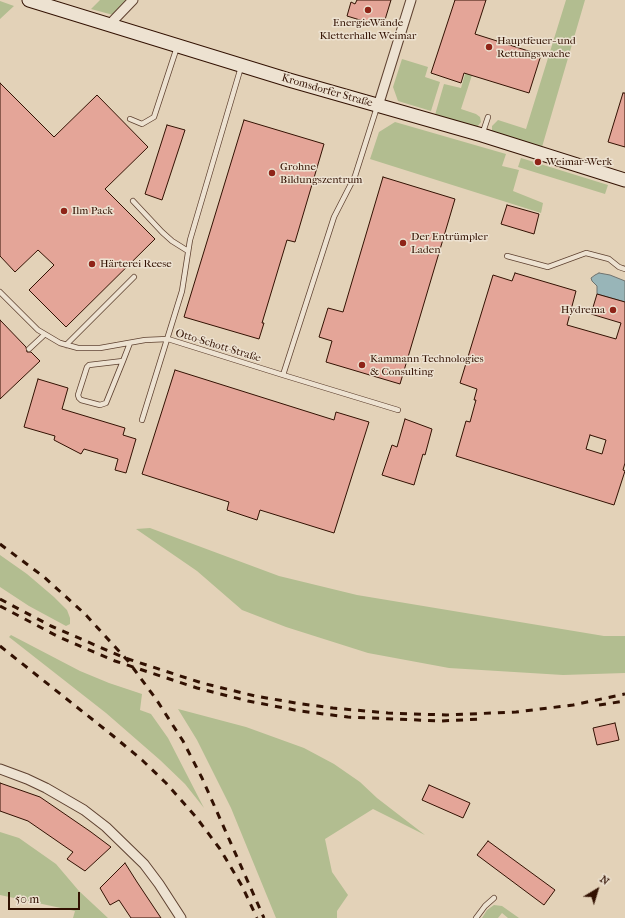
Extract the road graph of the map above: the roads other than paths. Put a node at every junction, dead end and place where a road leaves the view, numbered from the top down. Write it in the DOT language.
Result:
graph roads {
  1 [pos="29,0"];
  2 [pos="133,0"];
  3 [pos="410,0"];
  4 [pos="108,25"];
  5 [pos="178,46"];
  6 [pos="241,65"];
  7 [pos="378,106"];
  8 [pos="488,117"];
  9 [pos="130,119"];
  10 [pos="482,135"];
  11 [pos="625,180"];
  12 [pos="133,201"];
  13 [pos="188,251"];
  14 [pos="507,256"];
  15 [pos="625,269"];
  16 [pos="134,277"];
  17 [pos="0,292"];
  18 [pos="44,334"];
  19 [pos="168,339"];
  20 [pos="130,343"];
  21 [pos="66,345"];
  22 [pos="29,349"];
  23 [pos="123,361"];
  24 [pos="283,375"];
  25 [pos="398,410"];
  26 [pos="142,420"];
  27 [pos="0,769"];
  28 [pos="494,898"];
  29 [pos="181,918"];
  30 [pos="476,918"];
  1 -- 4 [label="street, Kromsdorfer Straße"];
  2 -- 4 [label="street"];
  3 -- 7 [label="street"];
  4 -- 5 [label="street, Kromsdorfer Straße"];
  5 -- 6 [label="street, Kromsdorfer Straße"];
  5 -- 9 [label="lane"];
  6 -- 7 [label="street, Kromsdorfer Straße"];
  6 -- 13 [label="lane"];
  7 -- 10 [label="street, Kromsdorfer Straße"];
  7 -- 24 [label="lane"];
  8 -- 10 [label="lane"];
  10 -- 11 [label="street, Kromsdorfer Straße"];
  12 -- 13 [label="lane"];
  13 -- 19 [label="lane"];
  14 -- 15 [label="lane"];
  16 -- 21 [label="lane"];
  17 -- 18 [label="lane, Otto-Schott-Straße"];
  18 -- 21 [label="lane, Otto-Schott-Straße"];
  18 -- 22 [label="lane"];
  19 -- 20 [label="lane, Otto-Schott-Straße"];
  19 -- 24 [label="lane, Otto-Schott-Straße"];
  19 -- 26 [label="lane"];
  20 -- 21 [label="lane, Otto-Schott-Straße"];
  20 -- 23 [label="lane"];
  23 -- 23 [label="lane"];
  24 -- 25 [label="lane, Otto-Schott-Straße"];
  27 -- 29 [label="street"];
  28 -- 30 [label="lane"];
}
